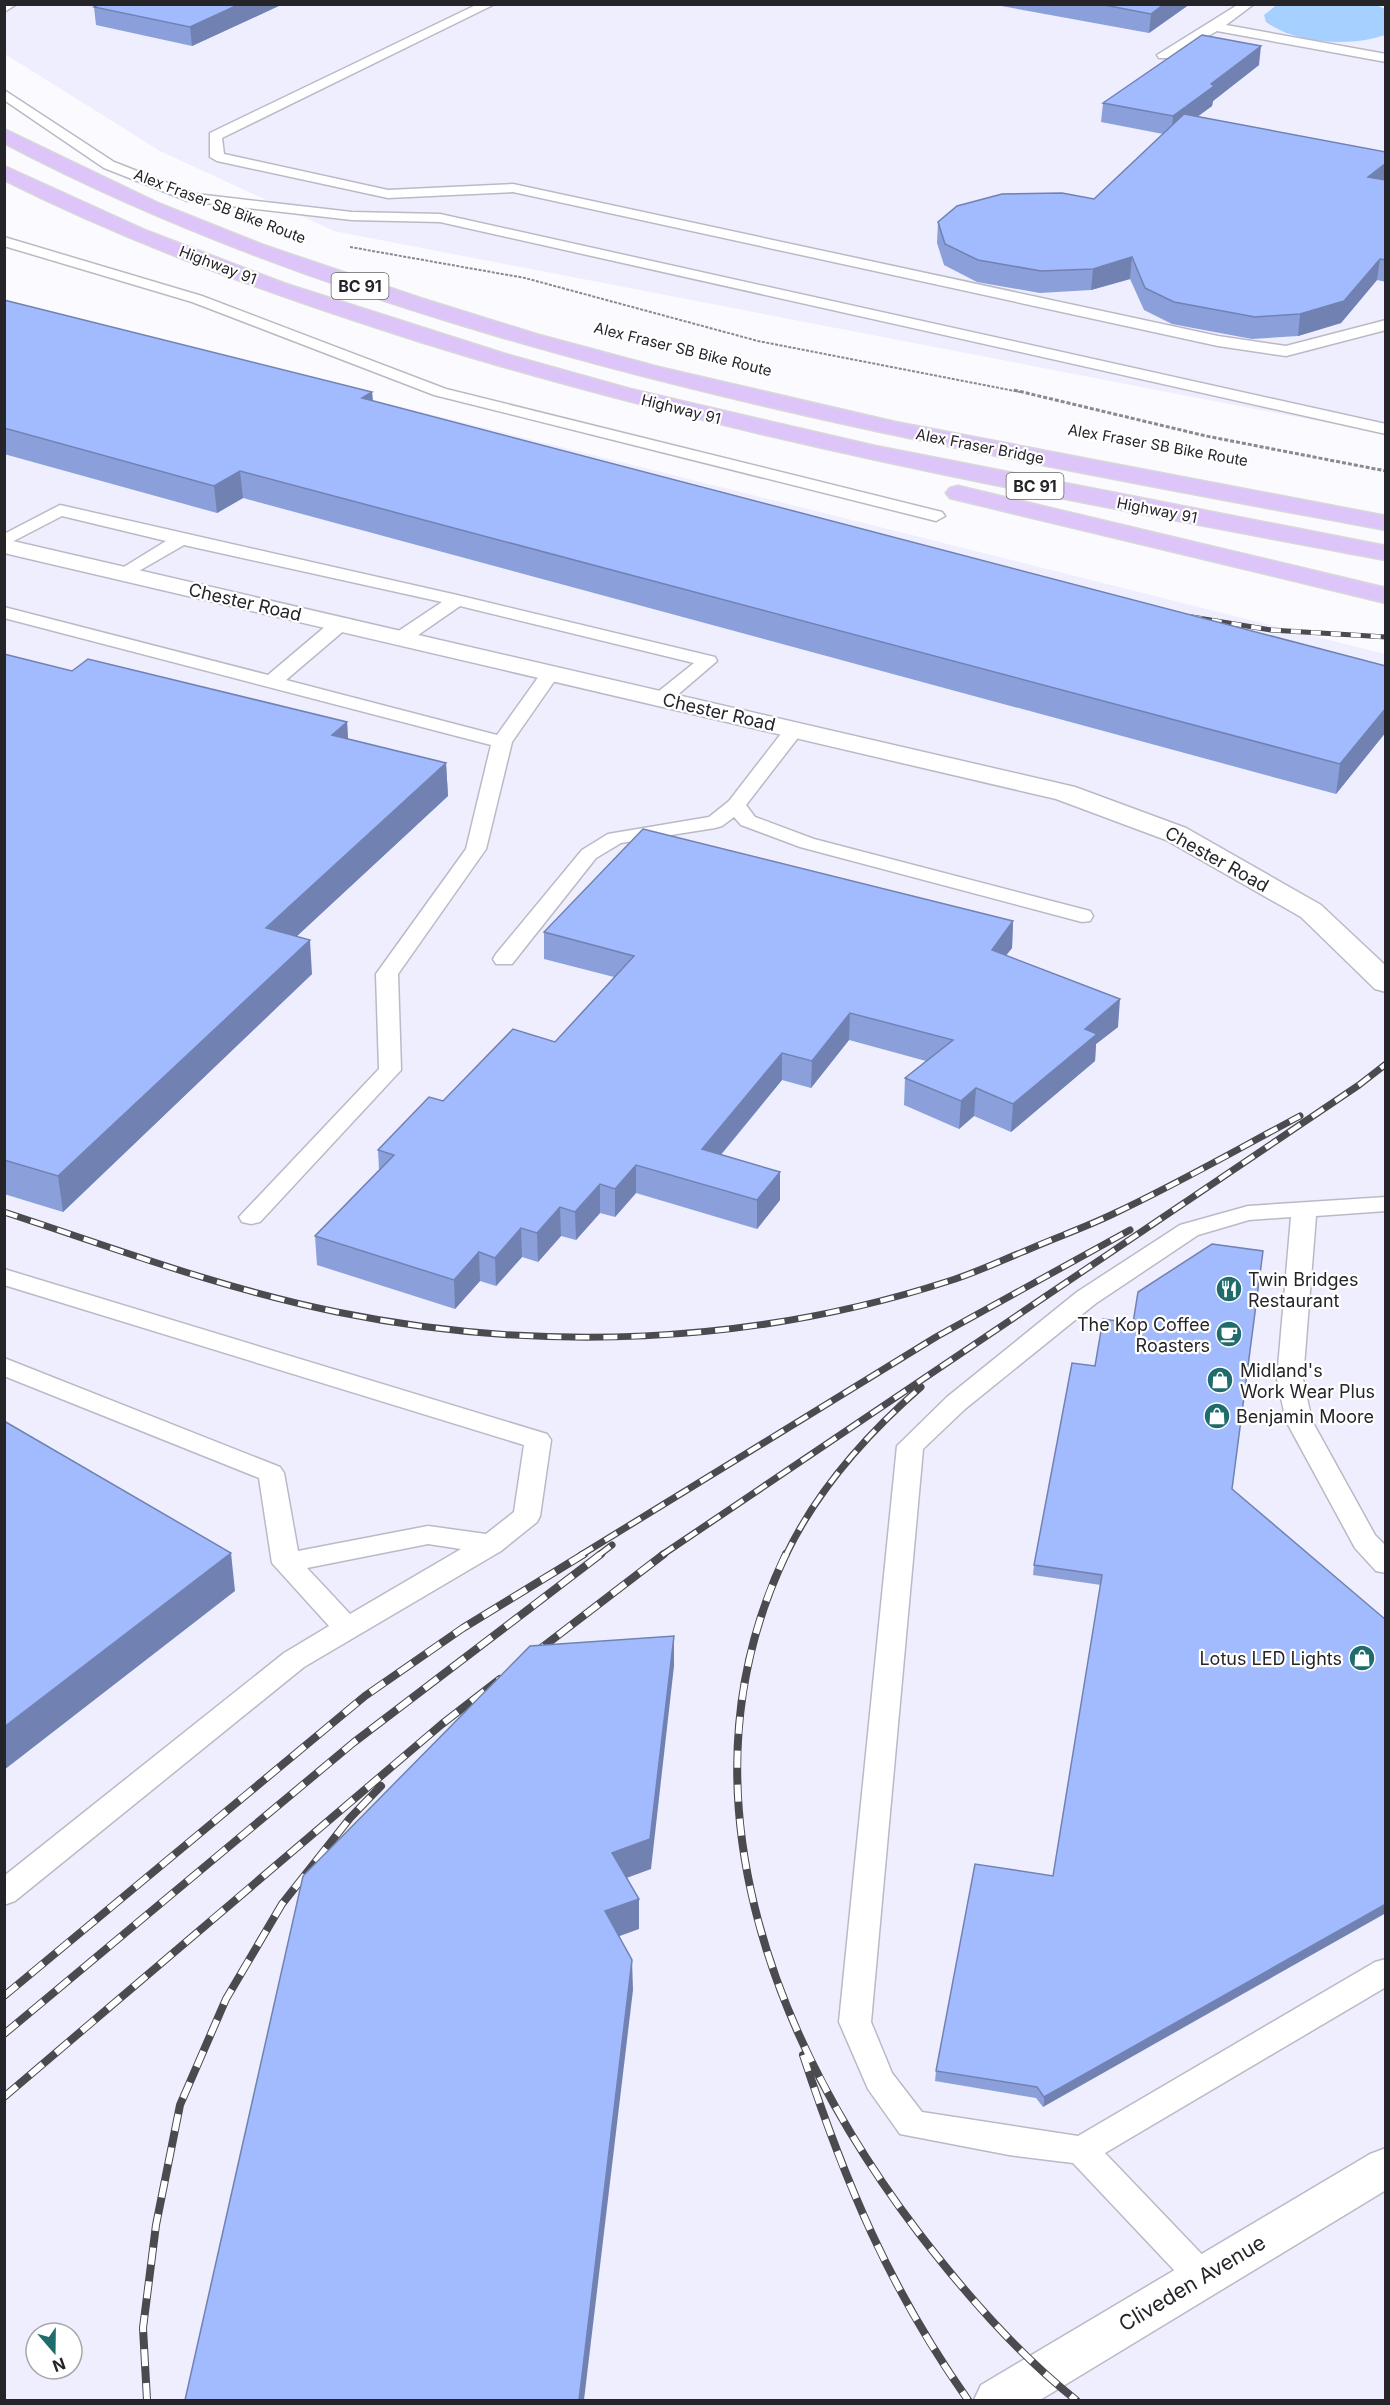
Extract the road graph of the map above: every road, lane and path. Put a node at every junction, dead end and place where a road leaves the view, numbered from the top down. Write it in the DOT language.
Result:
graph roads {
  1 [pos="9,4"];
  2 [pos="489,4"];
  3 [pos="1248,4"];
  4 [pos="4,7"];
  5 [pos="1215,27"];
  6 [pos="1164,55"];
  7 [pos="1386,58"];
  8 [pos="4,94"];
  9 [pos="11,139"];
  10 [pos="4,172"];
  11 [pos="4,241"];
  12 [pos="349,247"];
  13 [pos="1386,325"];
  14 [pos="718,391"];
  15 [pos="687,411"];
  16 [pos="1386,429"];
  17 [pos="1386,471"];
  18 [pos="1386,501"];
  19 [pos="936,516"];
  20 [pos="1386,523"];
  21 [pos="181,539"];
  22 [pos="4,544"];
  23 [pos="1386,553"];
  24 [pos="125,574"];
  25 [pos="1386,596"];
  26 [pos="457,600"];
  27 [pos="4,612"];
  28 [pos="340,624"];
  29 [pos="402,638"];
  30 [pos="551,673"];
  31 [pos="273,681"];
  32 [pos="661,699"];
  33 [pos="794,730"];
  34 [pos="502,742"];
  35 [pos="736,805"];
  36 [pos="1082,916"];
  37 [pos="504,959"];
  38 [pos="1386,983"];
  39 [pos="1386,1204"];
  40 [pos="1304,1210"];
  41 [pos="251,1217"];
  42 [pos="4,1277"];
  43 [pos="4,1366"];
  44 [pos="491,1544"];
  45 [pos="286,1563"];
  46 [pos="1386,1564"];
  47 [pos="348,1629"];
  48 [pos="4,1893"];
  49 [pos="1386,1971"];
  50 [pos="1082,2150"];
  51 [pos="1386,2168"];
  52 [pos="1202,2277"];
  53 [pos="998,2400"];
  1 -- 4 [label="street"];
  2 -- 13 [label="lane"];
  3 -- 5 [label="lane"];
  5 -- 6 [label="lane"];
  5 -- 7 [label="lane"];
  8 -- 16 [label="lane"];
  9 -- 14 [label="highway, Highway 91 / BC 91"];
  10 -- 15 [label="highway, Highway 91 / BC 91"];
  11 -- 19 [label="lane"];
  12 -- 17 [label="path"];
  14 -- 18 [label="highway"];
  14 -- 20 [label="highway, Alex Fraser Bridge / BC 91"];
  15 -- 23 [label="highway, Highway 91 / BC 91"];
  15 -- 25 [label="highway"];
  21 -- 22 [label="lane"];
  21 -- 24 [label="lane"];
  21 -- 26 [label="lane"];
  22 -- 24 [label="street, Chester Road"];
  24 -- 28 [label="street, Chester Road"];
  26 -- 29 [label="lane"];
  26 -- 32 [label="lane"];
  27 -- 31 [label="lane"];
  28 -- 29 [label="street, Chester Road"];
  28 -- 31 [label="lane"];
  29 -- 30 [label="street, Chester Road"];
  30 -- 32 [label="street, Chester Road"];
  30 -- 34 [label="lane"];
  31 -- 34 [label="lane"];
  32 -- 33 [label="street, Chester Road"];
  33 -- 35 [label="lane"];
  33 -- 38 [label="street, Chester Road"];
  34 -- 41 [label="lane"];
  35 -- 36 [label="lane"];
  35 -- 37 [label="lane"];
  39 -- 40 [label="lane"];
  40 -- 46 [label="lane"];
  40 -- 50 [label="lane"];
  42 -- 44 [label="lane"];
  43 -- 45 [label="lane"];
  44 -- 45 [label="lane"];
  44 -- 47 [label="lane"];
  45 -- 47 [label="lane"];
  47 -- 48 [label="lane"];
  49 -- 50 [label="lane"];
  50 -- 52 [label="lane"];
  51 -- 52 [label="street, Cliveden Avenue"];
  52 -- 53 [label="street, Cliveden Avenue"];
}
